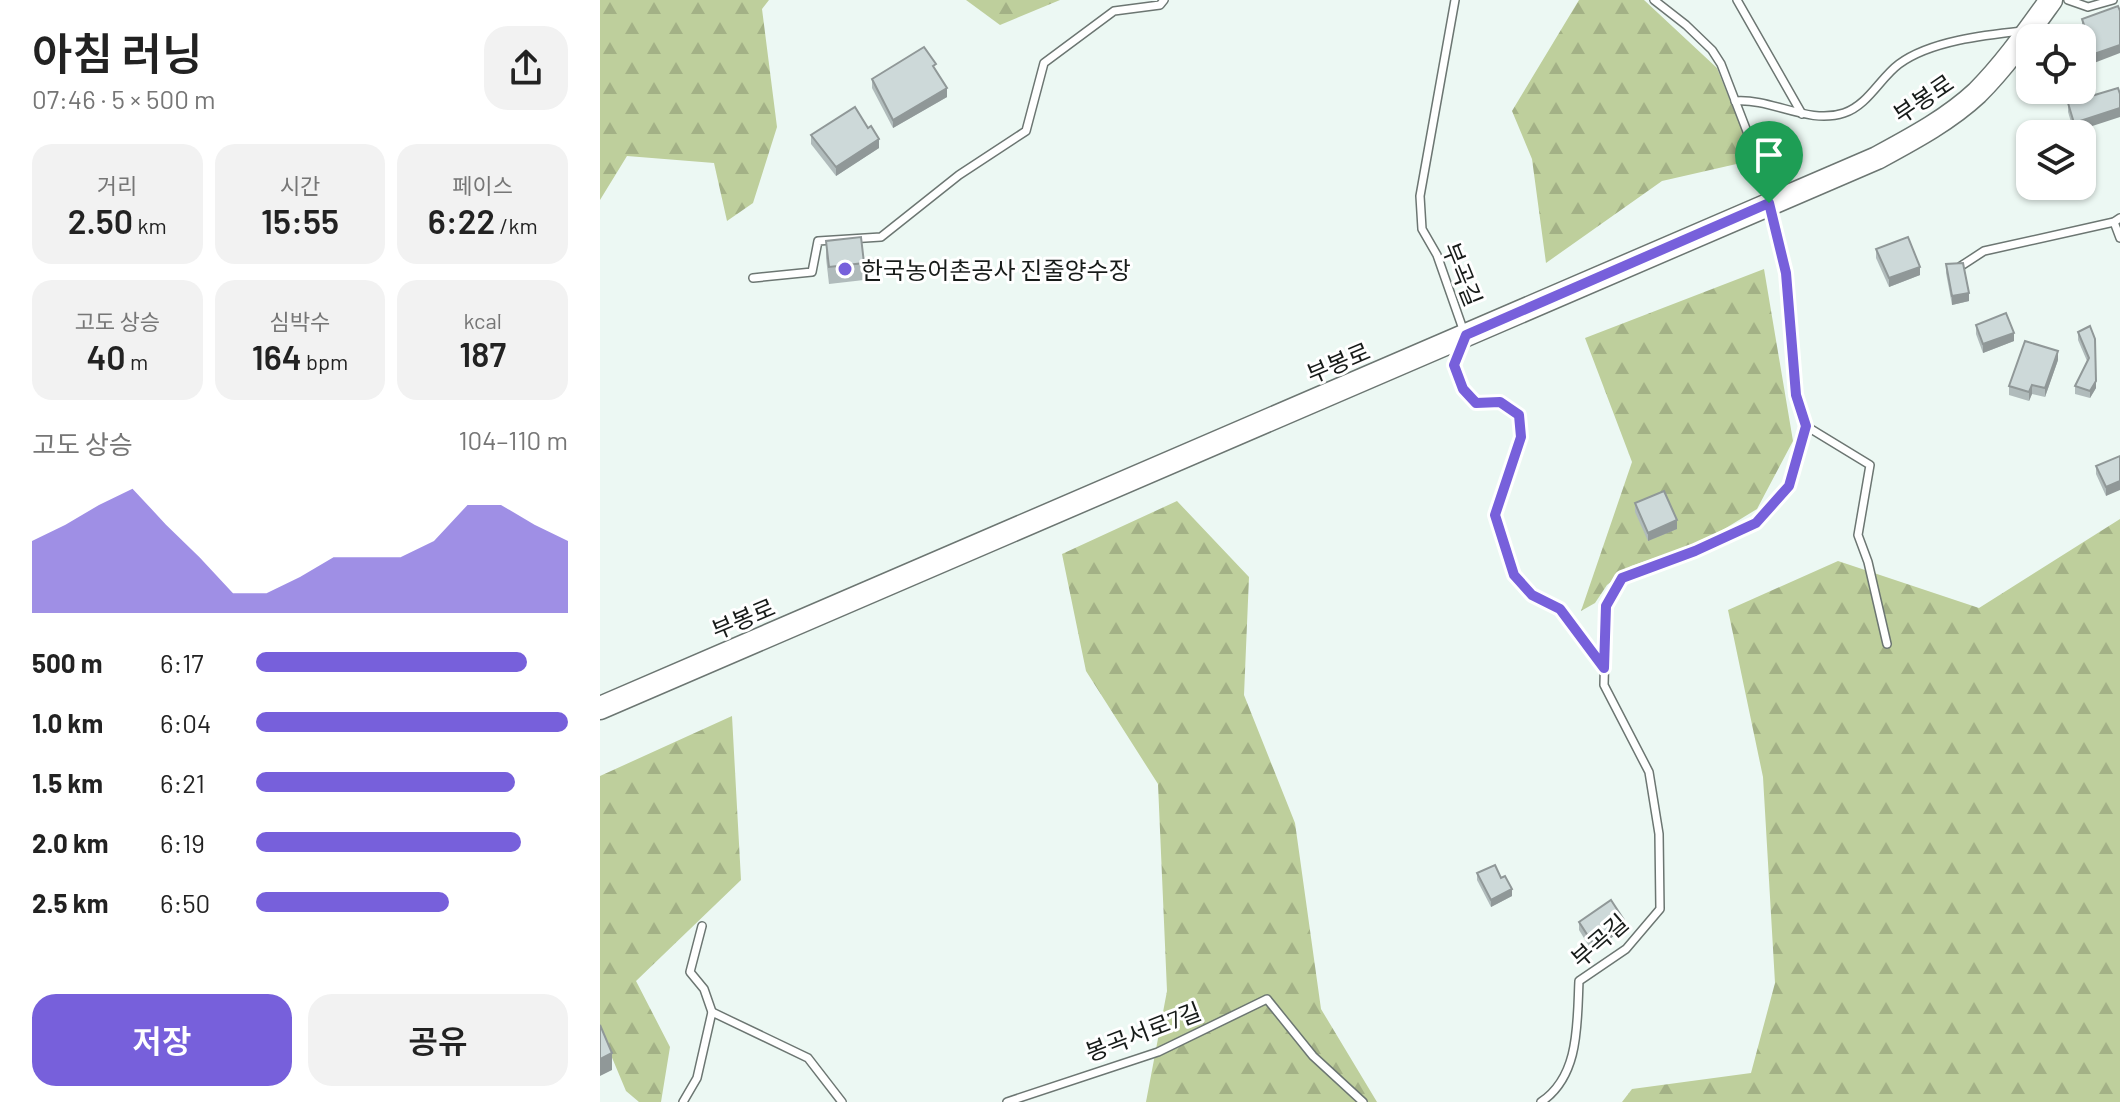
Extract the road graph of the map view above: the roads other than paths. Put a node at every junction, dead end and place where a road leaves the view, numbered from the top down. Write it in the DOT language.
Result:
graph roads {
  1 [pos="1164,0"];
  2 [pos="1455,0"];
  3 [pos="1654,0"];
  4 [pos="1737,0"];
  5 [pos="2051,0"];
  6 [pos="2068,0"];
  7 [pos="2113,0"];
  8 [pos="2033,24"];
  9 [pos="2016,31"];
  10 [pos="2016,46"];
  11 [pos="1735,101"];
  12 [pos="1802,114"];
  13 [pos="1769,203"];
  14 [pos="2117,220"];
  15 [pos="2120,238"];
  16 [pos="1961,266"];
  17 [pos="753,278"];
  18 [pos="1466,335"];
  19 [pos="1806,426"];
  20 [pos="1887,644"];
  21 [pos="1604,668"];
  22 [pos="600,708"];
  23 [pos="702,926"];
  24 [pos="712,1012"];
  25 [pos="683,1102"];
  26 [pos="842,1102"];
  27 [pos="1007,1102"];
  28 [pos="1363,1102"];
  29 [pos="1541,1102"];
  1 -- 17 [label="lane"];
  2 -- 18 [label="lane, 부곡길"];
  3 -- 11 [label="lane"];
  4 -- 12 [label="lane"];
  5 -- 8 [label="street, 부봉로"];
  6 -- 7 [label="lane"];
  9 -- 12 [label="lane"];
  10 -- 13 [label="street, 부봉로"];
  11 -- 12 [label="lane"];
  11 -- 13 [label="lane"];
  13 -- 18 [label="street, 부봉로"];
  13 -- 19 [label="lane"];
  14 -- 15 [label="lane"];
  14 -- 16 [label="lane"];
  18 -- 21 [label="lane, 부곡길"];
  18 -- 22 [label="street, 부봉로"];
  19 -- 20 [label="lane"];
  19 -- 21 [label="lane, 부곡길"];
  21 -- 29 [label="lane, 부곡길"];
  23 -- 24 [label="lane"];
  24 -- 25 [label="lane"];
  24 -- 26 [label="lane"];
  27 -- 28 [label="lane, 봉곡서로7길"];
}
